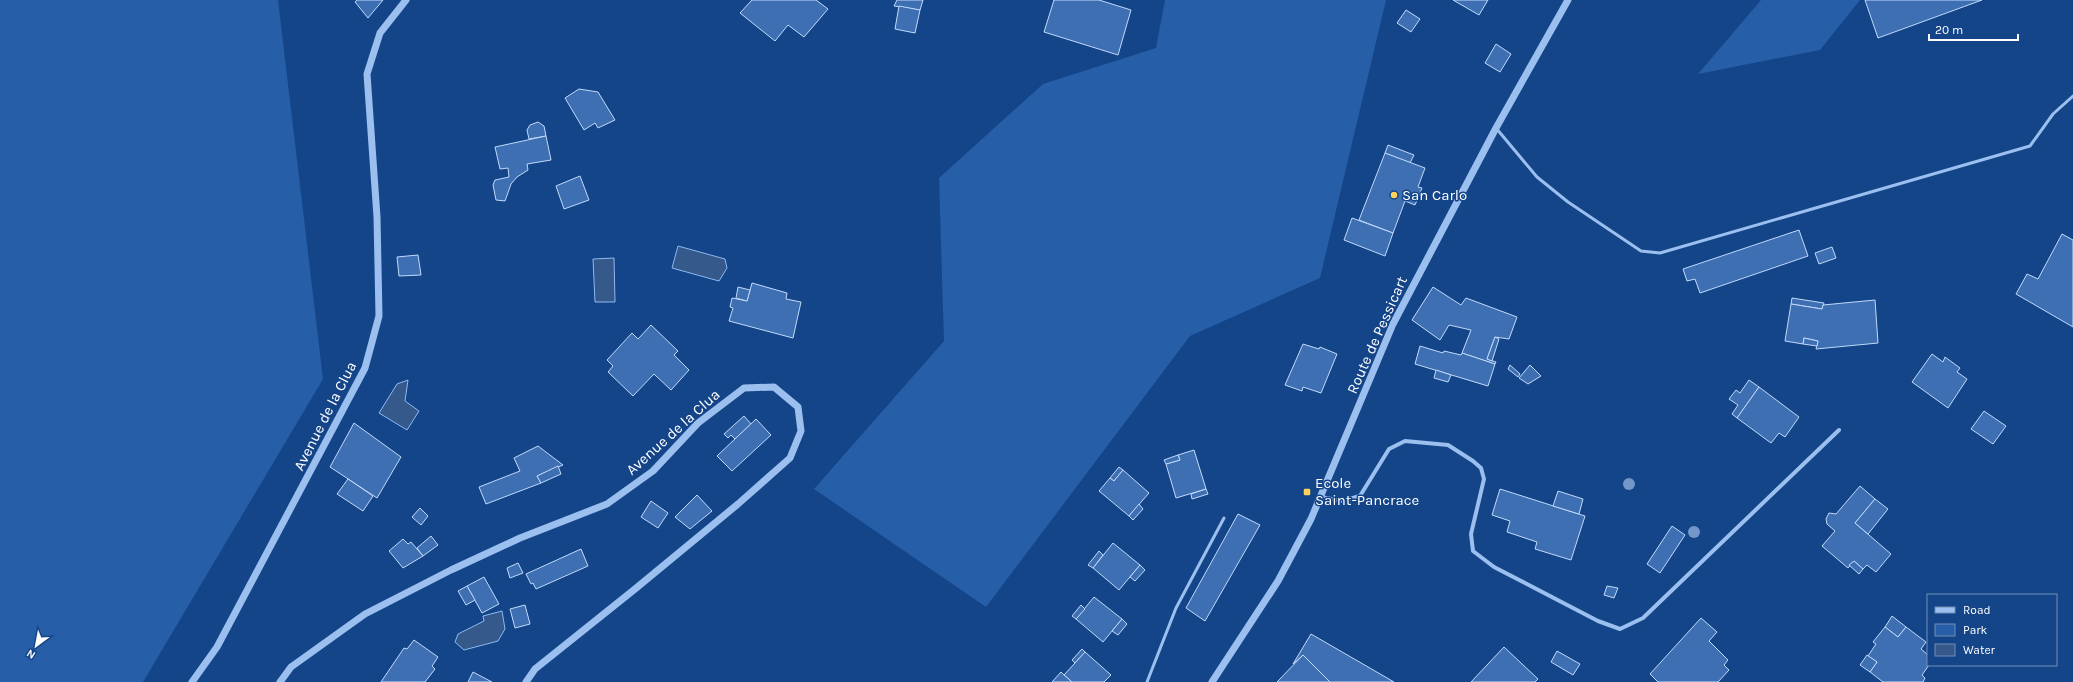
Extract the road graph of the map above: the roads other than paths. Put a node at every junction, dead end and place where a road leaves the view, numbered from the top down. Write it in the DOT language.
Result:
graph roads {
  1 [pos="406,0"];
  2 [pos="1568,0"];
  3 [pos="2073,96"];
  4 [pos="1496,128"];
  5 [pos="1839,430"];
  6 [pos="1321,497"];
  7 [pos="1224,518"];
  8 [pos="192,682"];
  9 [pos="280,682"];
  10 [pos="526,682"];
  11 [pos="1147,682"];
  12 [pos="1212,682"];
  1 -- 8 [label="street, Avenue de la Clua"];
  2 -- 4 [label="street, Route de Pessicart"];
  3 -- 4 [label="lane"];
  4 -- 6 [label="street, Route de Pessicart"];
  5 -- 6 [label="street"];
  6 -- 12 [label="street, Route de Pessicart"];
  7 -- 11 [label="lane"];
  9 -- 10 [label="street, Avenue de la Clua"];
}
